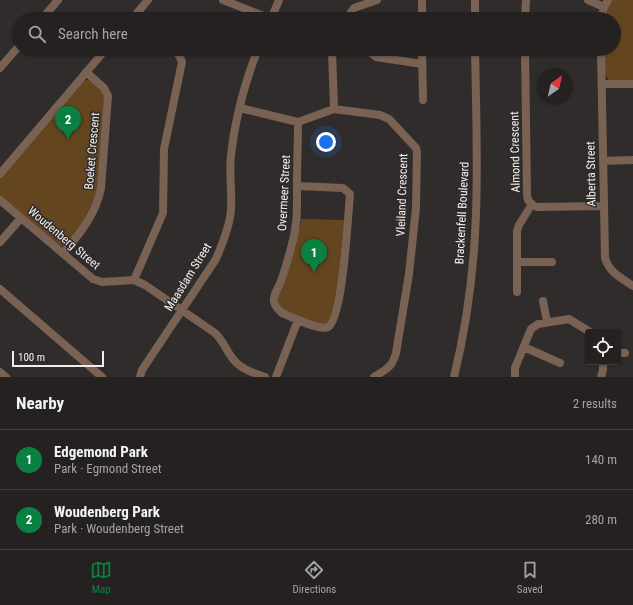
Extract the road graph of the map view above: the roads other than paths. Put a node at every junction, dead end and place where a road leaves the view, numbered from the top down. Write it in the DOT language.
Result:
graph roads {
  1 [pos="58,0"];
  2 [pos="148,0"];
  3 [pos="222,0"];
  4 [pos="279,0"];
  5 [pos="377,0"];
  6 [pos="422,0"];
  7 [pos="475,0"];
  8 [pos="526,0"];
  9 [pos="588,0"];
  10 [pos="606,4"];
  11 [pos="48,12"];
  12 [pos="138,12"];
  13 [pos="253,12"];
  14 [pos="274,12"];
  15 [pos="351,12"];
  16 [pos="422,12"];
  17 [pos="475,12"];
  18 [pos="525,12"];
  19 [pos="12,54"];
  20 [pos="100,56"];
  21 [pos="180,56"];
  22 [pos="256,56"];
  23 [pos="332,56"];
  24 [pos="375,56"];
  25 [pos="422,56"];
  26 [pos="475,56"];
  27 [pos="525,56"];
  28 [pos="601,56"];
  29 [pos="422,64"];
  30 [pos="0,68"];
  31 [pos="86,72"];
  32 [pos="603,84"];
  33 [pos="633,84"];
  34 [pos="423,100"];
  35 [pos="240,108"];
  36 [pos="334,109"];
  37 [pos="298,122"];
  38 [pos="633,160"];
  39 [pos="603,161"];
  40 [pos="0,174"];
  41 [pos="297,186"];
  42 [pos="0,200"];
  43 [pos="532,204"];
  44 [pos="603,206"];
  45 [pos="21,218"];
  46 [pos="0,242"];
  47 [pos="63,253"];
  48 [pos="517,262"];
  49 [pos="552,262"];
  50 [pos="134,280"];
  51 [pos="633,286"];
  52 [pos="0,290"];
  53 [pos="517,292"];
  54 [pos="543,301"];
  55 [pos="182,310"];
  56 [pos="298,320"];
  57 [pos="547,322"];
  58 [pos="585,329"];
  59 [pos="524,347"];
  60 [pos="560,363"];
  61 [pos="603,365"];
  62 [pos="0,372"];
  63 [pos="141,373"];
  64 [pos="102,376"];
  65 [pos="6,377"];
  66 [pos="132,377"];
  67 [pos="265,377"];
  68 [pos="276,377"];
  69 [pos="374,377"];
  70 [pos="454,377"];
  71 [pos="515,377"];
  72 [pos="601,377"];
  1 -- 11 [label="street"];
  2 -- 12 [label="street"];
  3 -- 13 [label="street"];
  4 -- 14 [label="street"];
  5 -- 15 [label="street"];
  6 -- 16 [label="street"];
  7 -- 17 [label="street"];
  8 -- 18 [label="street"];
  9 -- 10 [label="street"];
  19 -- 30 [label="street"];
  20 -- 31 [label="street"];
  21 -- 50 [label="street"];
  22 -- 35 [label="street, Maasdam Street"];
  23 -- 36 [label="street"];
  24 -- 29 [label="street"];
  25 -- 29 [label="street"];
  26 -- 70 [label="street, Brackenfell Boulevard"];
  27 -- 43 [label="street, Almond Crescent"];
  28 -- 32 [label="street, Alberta Street"];
  29 -- 34 [label="street"];
  31 -- 40 [label="street"];
  31 -- 47 [label="street, Boeket Crescent"];
  32 -- 33 [label="street"];
  32 -- 39 [label="street, Alberta Street"];
  35 -- 37 [label="street"];
  35 -- 55 [label="street, Maasdam Street"];
  36 -- 37 [label="street, Vleiland Crescent"];
  36 -- 69 [label="street, Vleiland Crescent"];
  37 -- 41 [label="street, Overmeer Street"];
  38 -- 39 [label="street"];
  39 -- 44 [label="street, Alberta Street"];
  41 -- 56 [label="street, Overmeer Street"];
  41 -- 56 [label="street, Overmeer Street"];
  42 -- 45 [label="street, Woudenberg Street"];
  43 -- 44 [label="street, Almond Crescent"];
  43 -- 48 [label="street"];
  44 -- 51 [label="street, Alberta Street"];
  45 -- 46 [label="street"];
  45 -- 47 [label="street, Woudenberg Street"];
  47 -- 50 [label="street, Woudenberg Street"];
  48 -- 49 [label="street"];
  48 -- 53 [label="street"];
  50 -- 55 [label="street"];
  52 -- 64 [label="street"];
  54 -- 57 [label="street"];
  55 -- 63 [label="street, Maasdam Street"];
  55 -- 67 [label="street"];
  56 -- 68 [label="street"];
  57 -- 58 [label="street"];
  57 -- 59 [label="street"];
  59 -- 60 [label="street"];
  59 -- 71 [label="street"];
  61 -- 72 [label="street"];
  62 -- 65 [label="street"];
  63 -- 66 [label="street, Maasdam Street"];
}
